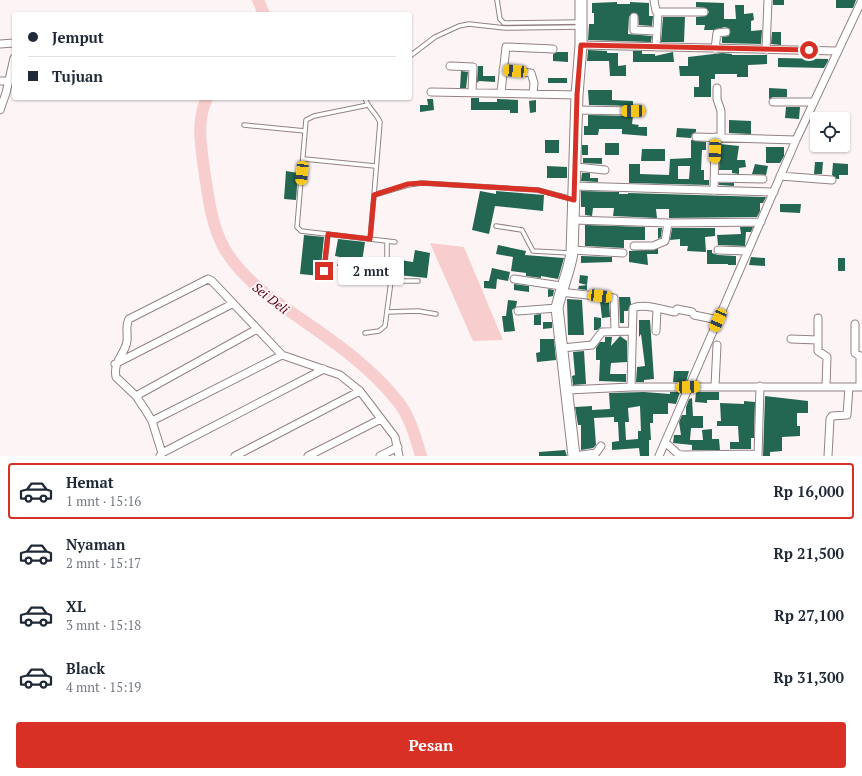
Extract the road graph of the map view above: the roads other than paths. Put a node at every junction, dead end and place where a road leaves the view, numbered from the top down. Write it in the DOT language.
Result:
graph roads {
  1 [pos="497,0"];
  2 [pos="581,0"];
  3 [pos="654,0"];
  4 [pos="768,0"];
  5 [pos="862,0"];
  6 [pos="658,12"];
  7 [pos="704,12"];
  8 [pos="634,17"];
  9 [pos="581,24"];
  10 [pos="657,31"];
  11 [pos="726,32"];
  12 [pos="12,43"];
  13 [pos="0,44"];
  14 [pos="581,45"];
  15 [pos="656,47"];
  16 [pos="552,48"];
  17 [pos="715,49"];
  18 [pos="766,50"];
  19 [pos="837,51"];
  20 [pos="412,54"];
  21 [pos="450,66"];
  22 [pos="12,67"];
  23 [pos="503,70"];
  24 [pos="0,81"];
  25 [pos="9,81"];
  26 [pos="717,88"];
  27 [pos="431,92"];
  28 [pos="472,92"];
  29 [pos="501,92"];
  30 [pos="533,94"];
  31 [pos="577,95"];
  32 [pos="366,100"];
  33 [pos="773,102"];
  34 [pos="814,102"];
  35 [pos="368,105"];
  36 [pos="0,110"];
  37 [pos="576,110"];
  38 [pos="633,111"];
  39 [pos="244,125"];
  40 [pos="305,131"];
  41 [pos="696,137"];
  42 [pos="718,137"];
  43 [pos="796,140"];
  44 [pos="304,159"];
  45 [pos="375,166"];
  46 [pos="576,167"];
  47 [pos="605,170"];
  48 [pos="780,176"];
  49 [pos="714,178"];
  50 [pos="763,179"];
  51 [pos="832,180"];
  52 [pos="574,186"];
  53 [pos="714,191"];
  54 [pos="774,192"];
  55 [pos="374,195"];
  56 [pos="574,200"];
  57 [pos="573,220"];
  58 [pos="761,222"];
  59 [pos="668,224"];
  60 [pos="496,226"];
  61 [pos="328,234"];
  62 [pos="370,239"];
  63 [pos="387,241"];
  64 [pos="395,242"];
  65 [pos="634,246"];
  66 [pos="718,250"];
  67 [pos="748,251"];
  68 [pos="572,252"];
  69 [pos="622,253"];
  70 [pos="324,271"];
  71 [pos="514,279"];
  72 [pos="391,281"];
  73 [pos="418,282"];
  74 [pos="561,289"];
  75 [pos="232,304"];
  76 [pos="557,308"];
  77 [pos="657,309"];
  78 [pos="518,310"];
  79 [pos="387,312"];
  80 [pos="436,314"];
  81 [pos="818,318"];
  82 [pos="718,320"];
  83 [pos="856,324"];
  84 [pos="257,329"];
  85 [pos="615,331"];
  86 [pos="631,331"];
  87 [pos="656,331"];
  88 [pos="365,333"];
  89 [pos="791,339"];
  90 [pos="818,340"];
  91 [pos="717,346"];
  92 [pos="562,348"];
  93 [pos="282,355"];
  94 [pos="115,364"];
  95 [pos="324,369"];
  96 [pos="715,386"];
  97 [pos="760,386"];
  98 [pos="826,386"];
  99 [pos="631,387"];
  100 [pos="688,387"];
  101 [pos="849,387"];
  102 [pos="861,387"];
  103 [pos="567,390"];
  104 [pos="360,391"];
  105 [pos="136,396"];
  106 [pos="381,419"];
  107 [pos="152,421"];
  108 [pos="665,442"];
  109 [pos="601,446"];
  110 [pos="398,447"];
  111 [pos="161,455"];
  112 [pos="758,455"];
  113 [pos="235,456"];
  114 [pos="308,456"];
  115 [pos="380,456"];
  116 [pos="399,456"];
  117 [pos="574,456"];
  118 [pos="659,456"];
  119 [pos="828,456"];
  1 -- 9 [label="lane"];
  2 -- 9 [label="main road"];
  3 -- 6 [label="street"];
  4 -- 18 [label="street"];
  5 -- 19 [label="street"];
  6 -- 7 [label="street"];
  6 -- 10 [label="street"];
  8 -- 10 [label="street"];
  9 -- 14 [label="main road"];
  9 -- 20 [label="lane"];
  10 -- 15 [label="street"];
  11 -- 17 [label="street"];
  12 -- 13 [label="street"];
  14 -- 15 [label="street"];
  14 -- 31 [label="main road"];
  15 -- 17 [label="street"];
  16 -- 23 [label="street"];
  17 -- 18 [label="street"];
  18 -- 19 [label="street"];
  19 -- 34 [label="street"];
  21 -- 28 [label="street"];
  22 -- 25 [label="street"];
  23 -- 29 [label="street"];
  23 -- 30 [label="street"];
  24 -- 25 [label="street"];
  25 -- 36 [label="street"];
  26 -- 42 [label="street"];
  27 -- 28 [label="street"];
  28 -- 29 [label="street"];
  29 -- 30 [label="street"];
  30 -- 31 [label="street"];
  31 -- 37 [label="main road"];
  32 -- 35 [label="lane"];
  33 -- 34 [label="street"];
  34 -- 43 [label="street"];
  35 -- 40 [label="lane"];
  35 -- 45 [label="lane"];
  37 -- 38 [label="street"];
  37 -- 46 [label="main road"];
  39 -- 40 [label="lane"];
  40 -- 44 [label="lane"];
  41 -- 42 [label="street"];
  42 -- 43 [label="street"];
  42 -- 49 [label="street"];
  43 -- 48 [label="street"];
  44 -- 45 [label="lane"];
  44 -- 61 [label="lane"];
  45 -- 55 [label="lane"];
  46 -- 47 [label="street"];
  46 -- 52 [label="main road"];
  48 -- 51 [label="street"];
  48 -- 54 [label="street"];
  49 -- 50 [label="street"];
  49 -- 53 [label="street"];
  52 -- 53 [label="street"];
  52 -- 56 [label="main road"];
  53 -- 54 [label="street"];
  54 -- 58 [label="street"];
  55 -- 56 [label="lane"];
  55 -- 62 [label="lane"];
  56 -- 57 [label="main road"];
  57 -- 59 [label="street"];
  57 -- 68 [label="main road"];
  58 -- 59 [label="street"];
  58 -- 67 [label="street"];
  59 -- 65 [label="street"];
  60 -- 68 [label="lane"];
  61 -- 62 [label="lane"];
  61 -- 70 [label="lane"];
  62 -- 63 [label="lane"];
  63 -- 64 [label="lane"];
  63 -- 72 [label="lane"];
  66 -- 67 [label="street"];
  67 -- 82 [label="street"];
  68 -- 69 [label="street"];
  68 -- 74 [label="main road"];
  71 -- 74 [label="street"];
  72 -- 73 [label="lane"];
  72 -- 79 [label="lane"];
  74 -- 76 [label="main road"];
  74 -- 85 [label="street"];
  75 -- 84 [label="street"];
  75 -- 94 [label="street"];
  75 -- 94 [label="street"];
  76 -- 78 [label="street"];
  76 -- 92 [label="main road"];
  77 -- 82 [label="street"];
  77 -- 86 [label="street"];
  77 -- 87 [label="street"];
  79 -- 80 [label="lane"];
  79 -- 88 [label="lane"];
  81 -- 90 [label="street"];
  82 -- 100 [label="street"];
  83 -- 102 [label="street"];
  84 -- 93 [label="street"];
  84 -- 105 [label="street"];
  85 -- 86 [label="street"];
  85 -- 92 [label="street"];
  86 -- 99 [label="street"];
  89 -- 90 [label="street"];
  90 -- 98 [label="street"];
  91 -- 96 [label="street"];
  92 -- 103 [label="main road"];
  93 -- 95 [label="street"];
  93 -- 107 [label="street"];
  94 -- 105 [label="street"];
  95 -- 104 [label="street"];
  95 -- 111 [label="street"];
  96 -- 97 [label="street"];
  96 -- 100 [label="street"];
  97 -- 98 [label="street"];
  97 -- 112 [label="street"];
  98 -- 101 [label="street"];
  99 -- 100 [label="street"];
  99 -- 103 [label="street"];
  100 -- 108 [label="street"];
  101 -- 102 [label="street"];
  101 -- 119 [label="street"];
  103 -- 117 [label="main road"];
  104 -- 106 [label="street"];
  104 -- 113 [label="street"];
  105 -- 107 [label="street"];
  106 -- 110 [label="street"];
  106 -- 114 [label="street"];
  107 -- 111 [label="street"];
  108 -- 112 [label="street"];
  108 -- 118 [label="street"];
  109 -- 117 [label="street"];
  110 -- 115 [label="street"];
  110 -- 116 [label="street"];
}
